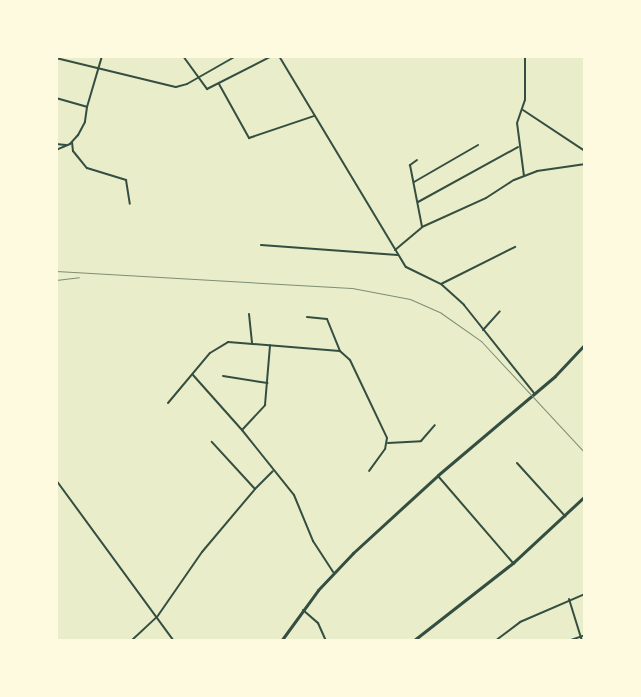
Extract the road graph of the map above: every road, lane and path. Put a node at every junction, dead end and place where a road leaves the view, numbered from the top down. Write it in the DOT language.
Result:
graph roads {
  1 [pos="102,56"];
  2 [pos="183,56"];
  3 [pos="236,56"];
  4 [pos="272,56"];
  5 [pos="279,56"];
  6 [pos="525,56"];
  7 [pos="56,58"];
  8 [pos="64,58"];
  9 [pos="98,68"];
  10 [pos="198,79"];
  11 [pos="219,84"];
  12 [pos="56,98"];
  13 [pos="87,107"];
  14 [pos="523,110"];
  15 [pos="314,116"];
  16 [pos="72,142"];
  17 [pos="56,144"];
  18 [pos="68,145"];
  19 [pos="478,145"];
  20 [pos="518,147"];
  21 [pos="56,150"];
  22 [pos="585,151"];
  23 [pos="416,160"];
  24 [pos="585,164"];
  25 [pos="524,176"];
  26 [pos="414,182"];
  27 [pos="418,202"];
  28 [pos="130,204"];
  29 [pos="422,227"];
  30 [pos="262,245"];
  31 [pos="515,247"];
  32 [pos="395,250"];
  33 [pos="398,255"];
  34 [pos="442,284"];
  35 [pos="500,310"];
  36 [pos="249,314"];
  37 [pos="307,317"];
  38 [pos="483,330"];
  39 [pos="252,344"];
  40 [pos="585,344"];
  41 [pos="270,345"];
  42 [pos="340,351"];
  43 [pos="193,375"];
  44 [pos="223,376"];
  45 [pos="267,383"];
  46 [pos="534,393"];
  47 [pos="168,403"];
  48 [pos="436,425"];
  49 [pos="242,430"];
  50 [pos="212,442"];
  51 [pos="388,443"];
  52 [pos="517,463"];
  53 [pos="273,471"];
  54 [pos="369,471"];
  55 [pos="438,475"];
  56 [pos="56,480"];
  57 [pos="255,489"];
  58 [pos="585,496"];
  59 [pos="565,516"];
  60 [pos="513,563"];
  61 [pos="333,572"];
  62 [pos="585,594"];
  63 [pos="569,599"];
  64 [pos="303,610"];
  65 [pos="157,618"];
  66 [pos="585,635"];
  67 [pos="581,636"];
  68 [pos="497,638"];
  69 [pos="131,641"];
  70 [pos="174,641"];
  71 [pos="281,641"];
  72 [pos="326,641"];
  73 [pos="413,641"];
  74 [pos="495,641"];
  75 [pos="501,641"];
  76 [pos="568,641"];
  77 [pos="582,641"];
  1 -- 9 [label="street"];
  2 -- 10 [label="street"];
  3 -- 10 [label="street"];
  4 -- 11 [label="street"];
  5 -- 15 [label="street"];
  6 -- 14 [label="street"];
  7 -- 8 [label="street"];
  8 -- 9 [label="street"];
  9 -- 10 [label="street"];
  9 -- 13 [label="street"];
  10 -- 11 [label="street"];
  11 -- 15 [label="street"];
  12 -- 13 [label="street"];
  13 -- 16 [label="street"];
  14 -- 20 [label="street"];
  14 -- 22 [label="street"];
  15 -- 32 [label="street"];
  16 -- 18 [label="street"];
  16 -- 28 [label="street"];
  17 -- 18 [label="street"];
  18 -- 21 [label="street"];
  19 -- 26 [label="street"];
  20 -- 25 [label="street"];
  20 -- 27 [label="street"];
  23 -- 26 [label="street"];
  24 -- 25 [label="street"];
  25 -- 29 [label="street"];
  26 -- 27 [label="street"];
  27 -- 29 [label="street"];
  29 -- 32 [label="street"];
  30 -- 33 [label="street"];
  31 -- 34 [label="street"];
  32 -- 33 [label="street"];
  33 -- 34 [label="street"];
  34 -- 38 [label="street"];
  35 -- 38 [label="street"];
  36 -- 39 [label="street"];
  37 -- 42 [label="street"];
  38 -- 46 [label="street"];
  39 -- 41 [label="street"];
  39 -- 43 [label="street"];
  40 -- 46 [label="main road"];
  41 -- 42 [label="street"];
  41 -- 45 [label="street"];
  42 -- 51 [label="street"];
  43 -- 47 [label="street"];
  43 -- 49 [label="street"];
  44 -- 45 [label="street"];
  45 -- 49 [label="street"];
  46 -- 55 [label="main road"];
  48 -- 51 [label="street"];
  49 -- 53 [label="street"];
  50 -- 57 [label="street"];
  51 -- 54 [label="street"];
  52 -- 59 [label="street"];
  53 -- 57 [label="street"];
  53 -- 61 [label="street"];
  55 -- 60 [label="street"];
  55 -- 61 [label="main road"];
  56 -- 65 [label="street"];
  57 -- 65 [label="street"];
  58 -- 59 [label="street"];
  59 -- 60 [label="street"];
  60 -- 73 [label="street"];
  61 -- 64 [label="main road"];
  62 -- 63 [label="street"];
  63 -- 67 [label="street"];
  63 -- 68 [label="street"];
  64 -- 71 [label="main road"];
  64 -- 72 [label="street"];
  65 -- 69 [label="street"];
  65 -- 70 [label="street"];
  66 -- 67 [label="street"];
  67 -- 76 [label="street"];
  67 -- 77 [label="street"];
  68 -- 74 [label="street"];
  68 -- 75 [label="street"];
}
